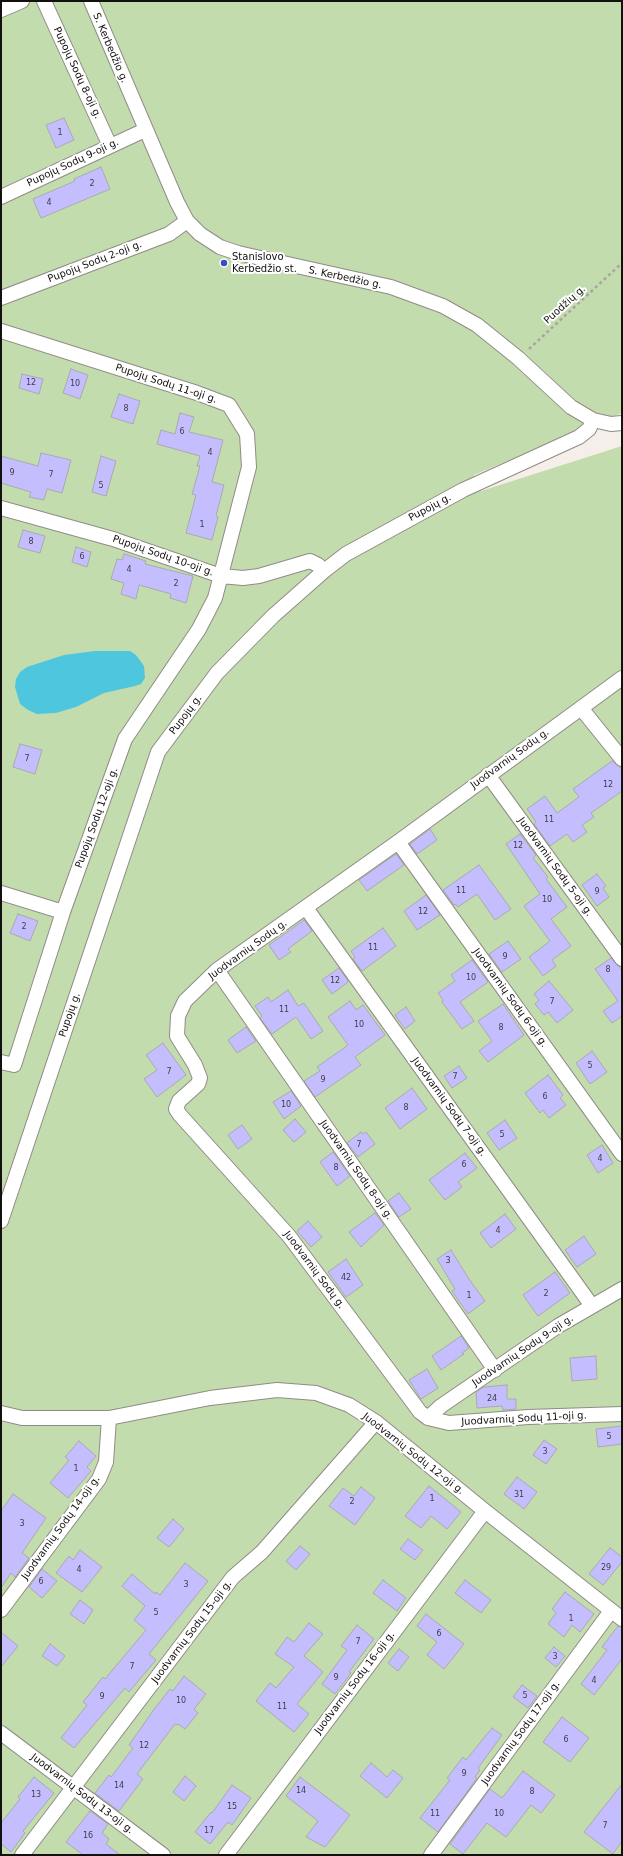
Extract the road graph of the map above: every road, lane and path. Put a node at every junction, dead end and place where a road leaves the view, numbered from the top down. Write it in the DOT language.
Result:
graph roads {
  1 [pos="22,1"];
  2 [pos="44,1"];
  3 [pos="91,1"];
  4 [pos="1,10"];
  5 [pos="145,130"];
  6 [pos="110,146"];
  7 [pos="1,197"];
  8 [pos="187,221"];
  9 [pos="622,263"];
  10 [pos="1,298"];
  11 [pos="1,331"];
  12 [pos="518,358"];
  13 [pos="593,420"];
  14 [pos="622,423"];
  15 [pos="1,508"];
  16 [pos="324,571"];
  17 [pos="221,576"];
  18 [pos="622,678"];
  19 [pos="581,708"];
  20 [pos="622,759"];
  21 [pos="488,775"];
  22 [pos="398,842"];
  23 [pos="1,893"];
  24 [pos="306,908"];
  25 [pos="63,912"];
  26 [pos="622,959"];
  27 [pos="217,970"];
  28 [pos="1,1062"];
  29 [pos="622,1154"];
  30 [pos="1,1221"];
  31 [pos="622,1289"];
  32 [pos="592,1306"];
  33 [pos="495,1370"];
  34 [pos="1,1413"];
  35 [pos="622,1414"];
  36 [pos="108,1418"];
  37 [pos="428,1418"];
  38 [pos="376,1422"];
  39 [pos="485,1511"];
  40 [pos="1,1610"];
  41 [pos="617,1615"];
  42 [pos="1,1733"];
  43 [pos="74,1788"];
  44 [pos="22,1855"];
  45 [pos="163,1855"];
  46 [pos="226,1855"];
  47 [pos="431,1855"];
  1 -- 4 [label="street"];
  2 -- 6 [label="street, Pupojų Sodų 8-oji g."];
  3 -- 5 [label="street, S. Kerbedžio g."];
  5 -- 6 [label="street, Pupojų Sodų 9-oji g."];
  5 -- 8 [label="street, S. Kerbedžio g."];
  6 -- 7 [label="street, Pupojų Sodų 9-oji g."];
  8 -- 10 [label="street, Pupojų Sodų 2-oji g."];
  8 -- 12 [label="street, S. Kerbedžio g."];
  9 -- 12 [label="path, Puodžių g."];
  11 -- 17 [label="street, Pupojų Sodų 11-oji g."];
  12 -- 13 [label="street, S. Kerbedžio g."];
  13 -- 14 [label="street"];
  13 -- 16 [label="street, Pupojų g."];
  15 -- 17 [label="street, Pupojų Sodų 10-oji g."];
  16 -- 17 [label="street, Pupojų Sodų 10-oji g."];
  16 -- 30 [label="street, Pupojų g."];
  17 -- 25 [label="street, Pupojų Sodų 12-oji g."];
  18 -- 19 [label="street, Juodvarnių Sodų g."];
  19 -- 20 [label="street"];
  19 -- 21 [label="street, Juodvarnių Sodų g."];
  21 -- 22 [label="street, Juodvarnių Sodų g."];
  21 -- 26 [label="street, Juodvarnių Sodų 5-oji g."];
  22 -- 24 [label="street, Juodvarnių Sodų g."];
  22 -- 29 [label="street, Juodvarnių Sodų 6-oji g."];
  23 -- 25 [label="street"];
  24 -- 27 [label="street, Juodvarnių Sodų g."];
  24 -- 32 [label="street, Juodvarnių Sodų 7-oji g."];
  25 -- 28 [label="street, Pupojų Sodų 12-oji g."];
  27 -- 33 [label="street, Juodvarnių Sodų 8-oji g."];
  27 -- 37 [label="street, Juodvarnių Sodų g."];
  31 -- 32 [label="street, Juodvarnių Sodų 9-oji g."];
  32 -- 33 [label="street, Juodvarnių Sodų 9-oji g."];
  33 -- 37 [label="street, Juodvarnių Sodų 9-oji g."];
  34 -- 36 [label="street, Juodvarnių Sodų 12-oji g."];
  35 -- 37 [label="street, Juodvarnių Sodų 11-oji g."];
  36 -- 38 [label="street, Juodvarnių Sodų 12-oji g."];
  36 -- 40 [label="street, Juodvarnių Sodų 14-oji g."];
  38 -- 39 [label="street, Juodvarnių Sodų 12-oji g."];
  38 -- 43 [label="street, Juodvarnių Sodų 15-oji g."];
  39 -- 41 [label="street, Juodvarnių Sodų 12-oji g."];
  39 -- 46 [label="street, Juodvarnių Sodų 16-oji g."];
  41 -- 47 [label="street, Juodvarnių Sodų 17-oji g."];
  42 -- 43 [label="street, Juodvarnių Sodų 13-oji g."];
  43 -- 44 [label="street, Juodvarnių Sodų 15-oji g."];
  43 -- 45 [label="street, Juodvarnių Sodų 13-oji g."];
}
